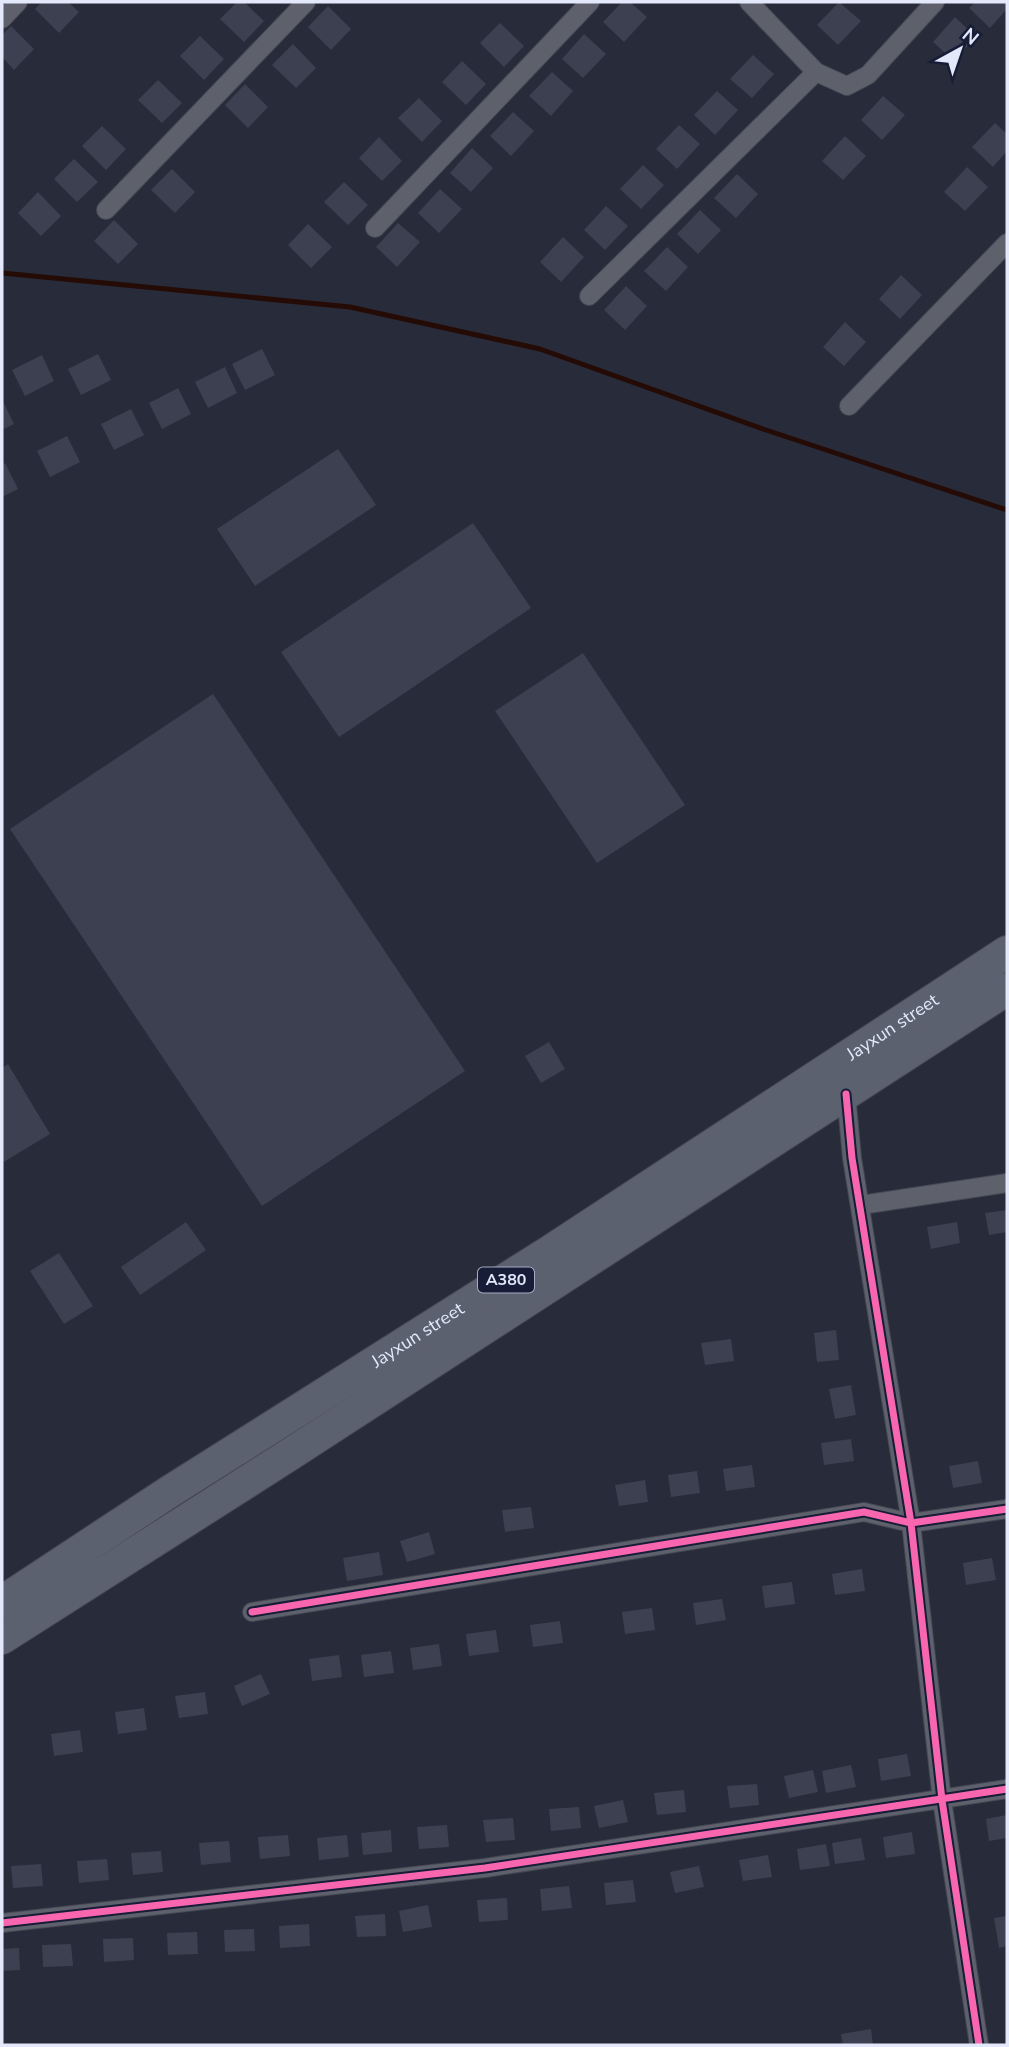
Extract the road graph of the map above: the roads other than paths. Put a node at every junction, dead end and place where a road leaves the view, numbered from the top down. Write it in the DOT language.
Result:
graph roads {
  1 [pos="18,2"];
  2 [pos="306,2"];
  3 [pos="590,2"];
  4 [pos="749,2"];
  5 [pos="935,2"];
  6 [pos="2,19"];
  7 [pos="816,72"];
  8 [pos="106,210"];
  9 [pos="375,228"];
  10 [pos="1007,243"];
  11 [pos="589,296"];
  12 [pos="849,406"];
  13 [pos="1007,952"];
  14 [pos="1007,989"];
  15 [pos="846,1094"];
  16 [pos="1007,1183"];
  17 [pos="861,1205"];
  18 [pos="1007,1509"];
  19 [pos="911,1523"];
  20 [pos="2,1602"];
  21 [pos="252,1612"];
  22 [pos="2,1639"];
  23 [pos="1007,1788"];
  24 [pos="942,1800"];
  25 [pos="2,1923"];
  26 [pos="979,2045"];
  1 -- 6 [label="street"];
  2 -- 8 [label="street"];
  3 -- 9 [label="street"];
  4 -- 7 [label="street"];
  5 -- 7 [label="street"];
  7 -- 11 [label="street"];
  10 -- 12 [label="street"];
  13 -- 20 [label="highway, Jayxun street / A380"];
  14 -- 15 [label="highway, Jayxun street / A380"];
  15 -- 17 [label="street"];
  15 -- 22 [label="highway, Jayxun street / A380"];
  16 -- 17 [label="street"];
  17 -- 19 [label="street"];
  18 -- 19 [label="street"];
  19 -- 21 [label="street"];
  19 -- 24 [label="street"];
  23 -- 24 [label="street"];
  24 -- 25 [label="street"];
  24 -- 26 [label="street"];
}
